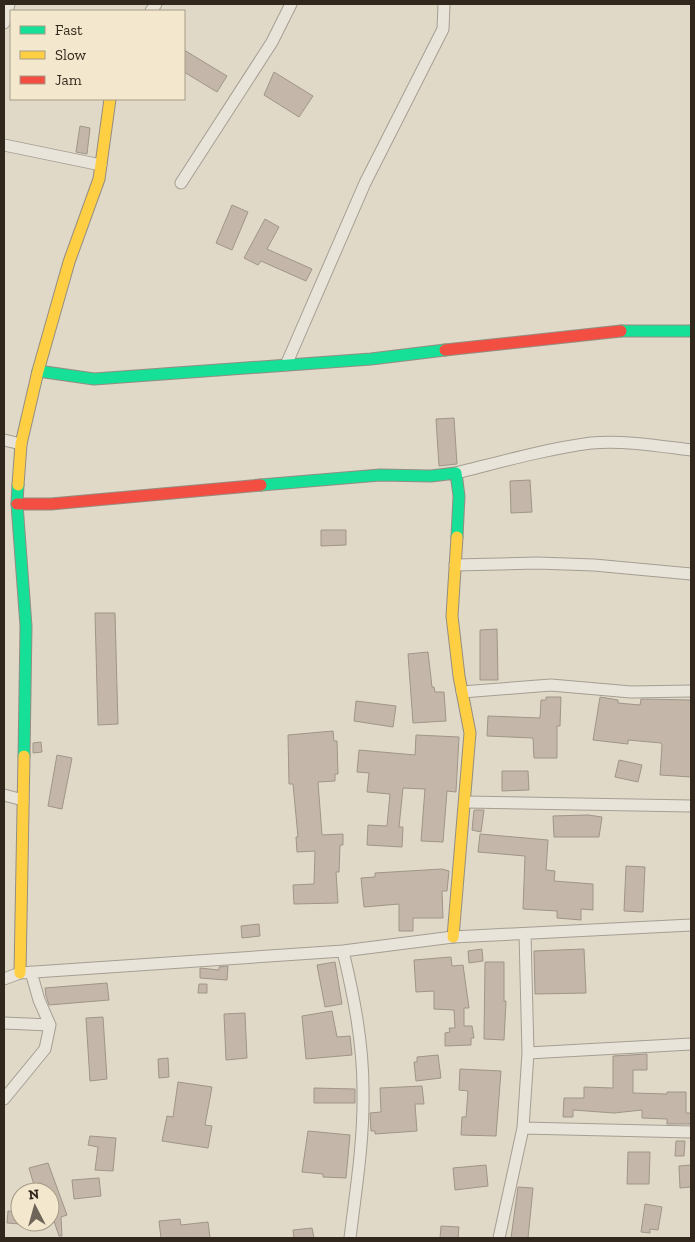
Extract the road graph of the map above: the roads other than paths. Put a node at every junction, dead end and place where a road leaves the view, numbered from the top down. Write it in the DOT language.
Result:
graph roads {
  1 [pos="9,4"];
  2 [pos="444,4"];
  3 [pos="287,5"];
  4 [pos="4,23"];
  5 [pos="110,100"];
  6 [pos="4,145"];
  7 [pos="100,165"];
  8 [pos="181,183"];
  9 [pos="691,331"];
  10 [pos="286,365"];
  11 [pos="38,371"];
  12 [pos="4,440"];
  13 [pos="21,444"];
  14 [pos="691,450"];
  15 [pos="456,474"];
  16 [pos="16,504"];
  17 [pos="455,565"];
  18 [pos="691,574"];
  19 [pos="691,691"];
  20 [pos="462,692"];
  21 [pos="4,795"];
  22 [pos="23,800"];
  23 [pos="466,802"];
  24 [pos="691,806"];
  25 [pos="691,925"];
  26 [pos="524,934"];
  27 [pos="453,937"];
  28 [pos="343,951"];
  29 [pos="26,972"];
  30 [pos="4,979"];
  31 [pos="4,1023"];
  32 [pos="50,1024"];
  33 [pos="691,1044"];
  34 [pos="528,1053"];
  35 [pos="4,1099"];
  36 [pos="523,1128"];
  37 [pos="691,1132"];
  38 [pos="350,1238"];
  39 [pos="499,1238"];
  1 -- 4 [label="street"];
  2 -- 10 [label="street"];
  3 -- 8 [label="street"];
  5 -- 7 [label="street"];
  6 -- 7 [label="street"];
  7 -- 11 [label="street"];
  9 -- 10 [label="street"];
  10 -- 11 [label="street"];
  11 -- 13 [label="street"];
  12 -- 13 [label="street"];
  13 -- 16 [label="street"];
  14 -- 15 [label="street"];
  15 -- 16 [label="street"];
  15 -- 17 [label="street"];
  16 -- 22 [label="street"];
  17 -- 18 [label="street"];
  17 -- 20 [label="street"];
  19 -- 20 [label="street"];
  20 -- 23 [label="street"];
  21 -- 22 [label="street"];
  22 -- 29 [label="street"];
  23 -- 24 [label="street"];
  23 -- 27 [label="street"];
  25 -- 26 [label="street"];
  26 -- 27 [label="street"];
  26 -- 34 [label="street"];
  27 -- 28 [label="street"];
  28 -- 29 [label="street"];
  28 -- 38 [label="street"];
  29 -- 30 [label="street"];
  29 -- 32 [label="street"];
  31 -- 32 [label="street"];
  32 -- 35 [label="street"];
  33 -- 34 [label="street"];
  34 -- 36 [label="street"];
  36 -- 37 [label="street"];
  36 -- 39 [label="street"];
}
